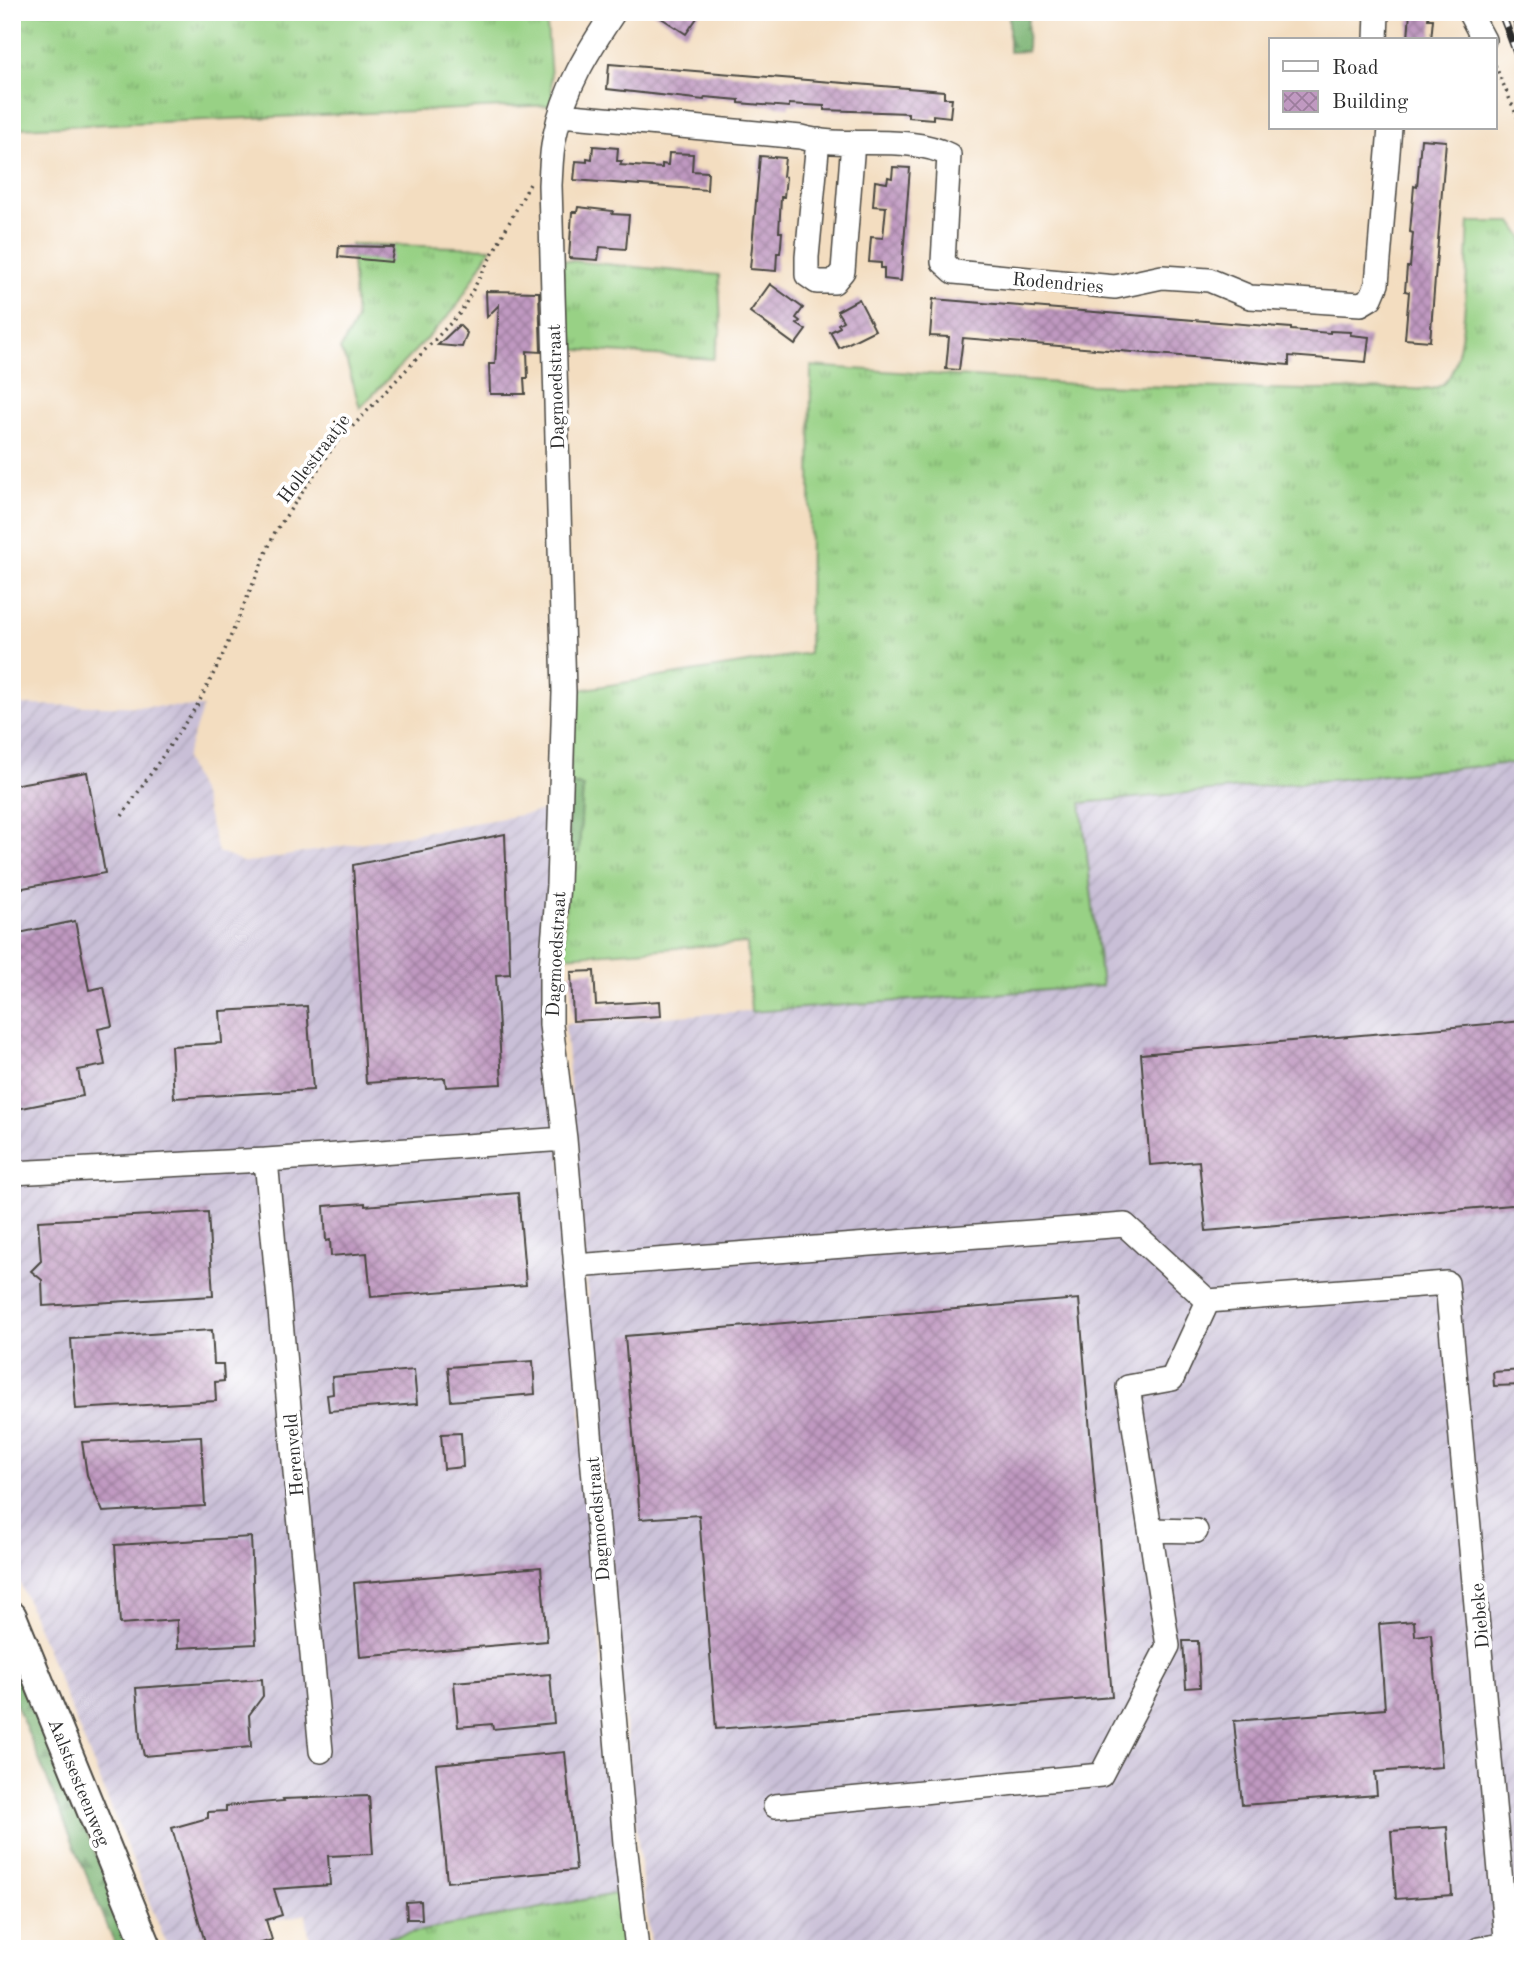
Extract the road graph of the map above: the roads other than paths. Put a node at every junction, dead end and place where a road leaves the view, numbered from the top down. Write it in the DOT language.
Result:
graph roads {
  1 [pos="614,12"];
  2 [pos="1377,12"];
  3 [pos="1469,12"];
  4 [pos="1376,38"];
  5 [pos="1483,38"];
  6 [pos="561,115"];
  7 [pos="1390,130"];
  8 [pos="818,140"];
  9 [pos="853,142"];
  10 [pos="565,1139"];
  11 [pos="266,1160"];
  12 [pos="12,1173"];
  13 [pos="575,1266"];
  14 [pos="1208,1301"];
  15 [pos="1150,1530"];
  16 [pos="1196,1531"];
  17 [pos="12,1616"];
  18 [pos="321,1751"];
  19 [pos="775,1806"];
  20 [pos="1507,1947"];
  21 [pos="148,1949"];
  22 [pos="637,1949"];
  23 [pos="1479,1949"];
  1 -- 6 [label="street, Dagmoedstraat"];
  2 -- 4 [label="street"];
  3 -- 5 [label="street"];
  6 -- 8 [label="street, Rodendries"];
  6 -- 10 [label="street, Dagmoedstraat"];
  7 -- 9 [label="street, Rodendries"];
  8 -- 9 [label="street, Rodendries"];
  8 -- 9 [label="street"];
  10 -- 11 [label="street"];
  10 -- 13 [label="street, Dagmoedstraat"];
  11 -- 12 [label="street"];
  11 -- 18 [label="street, Herenveld"];
  13 -- 14 [label="street"];
  13 -- 22 [label="street, Dagmoedstraat"];
  14 -- 15 [label="street"];
  14 -- 20 [label="street, Diebeke"];
  15 -- 16 [label="street"];
  15 -- 19 [label="street"];
  17 -- 21 [label="main road, Aalstsesteenweg"];
  20 -- 23 [label="street"];
}
